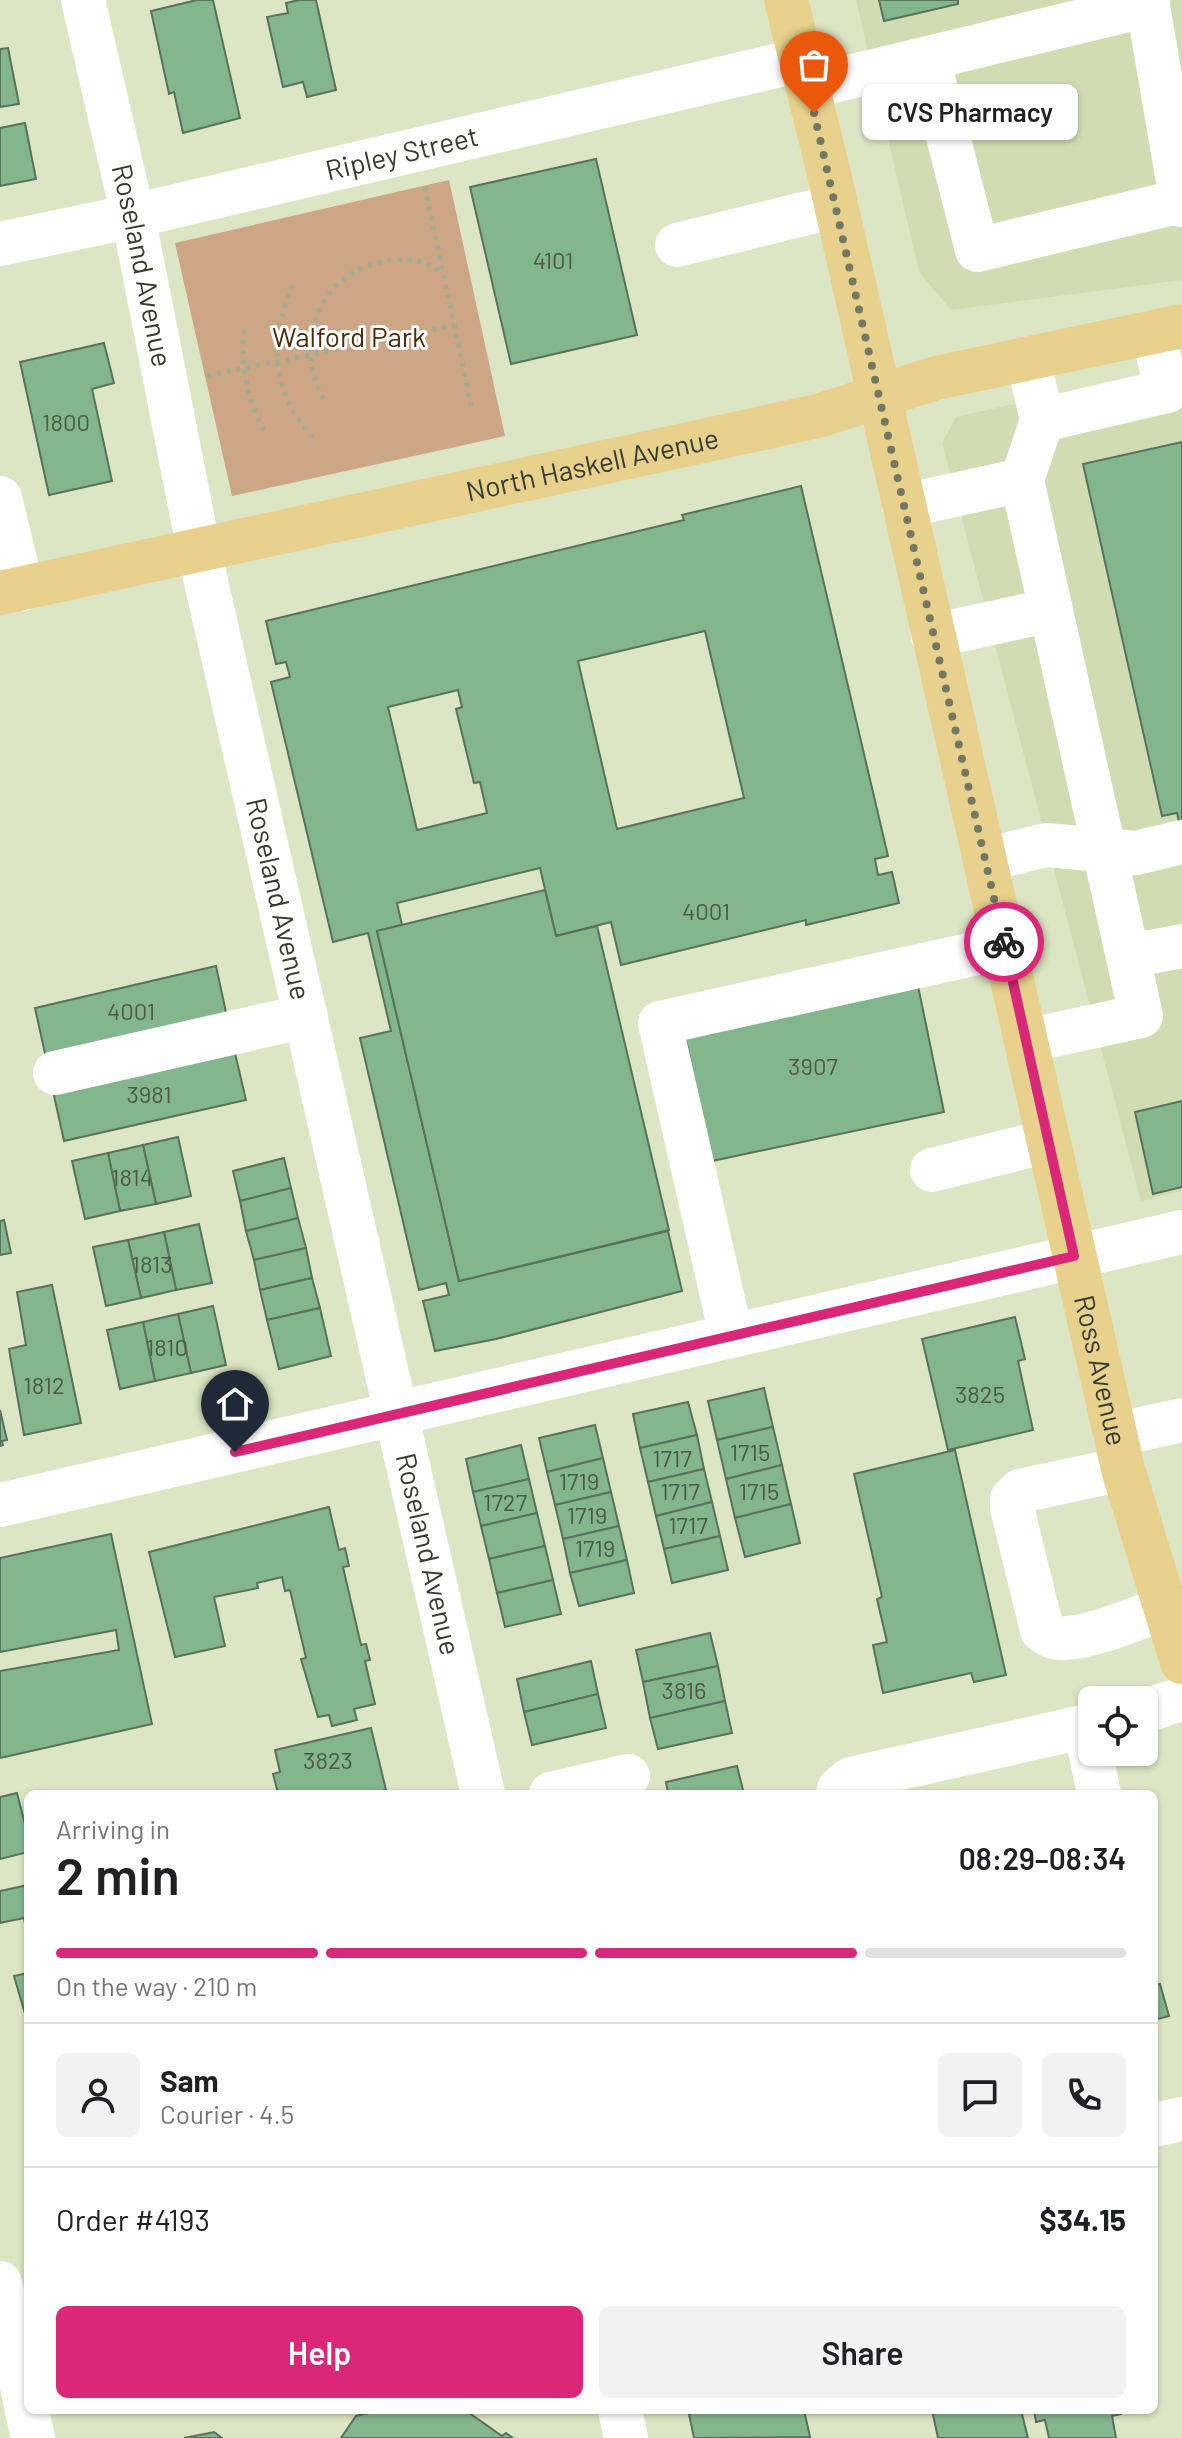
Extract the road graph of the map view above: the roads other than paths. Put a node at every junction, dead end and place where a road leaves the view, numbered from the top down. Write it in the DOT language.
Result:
graph roads {
  1 [pos="83,0"];
  2 [pos="786,0"];
  3 [pos="1148,3"];
  4 [pos="928,58"];
  5 [pos="805,74"];
  6 [pos="1182,203"];
  7 [pos="836,206"];
  8 [pos="133,216"];
  9 [pos="0,244"];
  10 [pos="677,245"];
  11 [pos="1168,330"];
  12 [pos="1028,359"];
  13 [pos="878,398"];
  14 [pos="1042,420"];
  15 [pos="1022,480"];
  16 [pos="0,498"];
  17 [pos="904,506"];
  18 [pos="199,551"];
  19 [pos="11,591"];
  20 [pos="1051,610"];
  21 [pos="933,636"];
  22 [pos="1182,842"];
  23 [pos="1104,848"];
  24 [pos="985,860"];
  25 [pos="1182,946"];
  26 [pos="1005,947"];
  27 [pos="1129,956"];
  28 [pos="306,1016"];
  29 [pos="1026,1041"];
  30 [pos="55,1073"];
  31 [pos="1048,1141"];
  32 [pos="932,1170"];
  33 [pos="1182,1232"];
  34 [pos="1074,1256"];
  35 [pos="731,1335"];
  36 [pos="396,1414"];
  37 [pos="1182,1420"];
  38 [pos="1119,1452"];
  39 [pos="0,1505"];
  40 [pos="1167,1607"];
  41 [pos="1182,1662"];
  42 [pos="1182,1699"];
  43 [pos="1158,1707"];
  44 [pos="1078,1727"];
  45 [pos="1095,1766"];
  46 [pos="628,1776"];
  47 [pos="482,1790"];
  48 [pos="568,1790"];
  49 [pos="839,1790"];
  50 [pos="1098,1790"];
  51 [pos="1182,2119"];
  52 [pos="1158,2124"];
  53 [pos="0,2283"];
  54 [pos="17,2385"];
  55 [pos="24,2408"];
  56 [pos="26,2414"];
  57 [pos="621,2414"];
  58 [pos="33,2438"];
  59 [pos="626,2438"];
  1 -- 8 [label="street, Roseland Avenue"];
  2 -- 5 [label="main road, Ross Avenue"];
  3 -- 4 [label="street, Ripley Street"];
  3 -- 6 [label="street"];
  4 -- 5 [label="street, Ripley Street"];
  4 -- 6 [label="street"];
  5 -- 7 [label="main road, Ross Avenue"];
  5 -- 8 [label="street, Ripley Street"];
  7 -- 10 [label="street"];
  7 -- 13 [label="main road, Ross Avenue"];
  8 -- 9 [label="street, Ripley Street"];
  8 -- 18 [label="street, Roseland Avenue"];
  11 -- 12 [label="main road, North Haskell Avenue"];
  11 -- 14 [label="street"];
  12 -- 13 [label="main road, North Haskell Avenue"];
  12 -- 14 [label="street"];
  13 -- 17 [label="main road, Ross Avenue"];
  13 -- 18 [label="main road, North Haskell Avenue"];
  14 -- 15 [label="street"];
  15 -- 17 [label="street"];
  15 -- 20 [label="street"];
  16 -- 19 [label="street"];
  17 -- 21 [label="main road, Ross Avenue"];
  18 -- 19 [label="main road, North Haskell Avenue"];
  18 -- 28 [label="street, Roseland Avenue"];
  20 -- 21 [label="street"];
  20 -- 23 [label="street"];
  21 -- 24 [label="main road, Ross Avenue"];
  22 -- 23 [label="street"];
  23 -- 24 [label="street"];
  23 -- 27 [label="street"];
  24 -- 26 [label="main road, Ross Avenue"];
  25 -- 27 [label="street"];
  26 -- 29 [label="main road, Ross Avenue"];
  26 -- 35 [label="street"];
  27 -- 29 [label="street"];
  28 -- 30 [label="street"];
  28 -- 36 [label="street, Roseland Avenue"];
  29 -- 31 [label="main road, Ross Avenue"];
  31 -- 32 [label="street"];
  31 -- 34 [label="main road, Ross Avenue"];
  33 -- 34 [label="street"];
  34 -- 35 [label="street"];
  34 -- 38 [label="main road, Ross Avenue"];
  35 -- 36 [label="street"];
  36 -- 39 [label="street"];
  36 -- 47 [label="street, Roseland Avenue"];
  37 -- 38 [label="street"];
  38 -- 40 [label="main road, Ross Avenue"];
  38 -- 40 [label="street"];
  40 -- 41 [label="main road, Ross Avenue"];
  42 -- 43 [label="street"];
  44 -- 49 [label="street"];
  45 -- 50 [label="street"];
  46 -- 48 [label="street"];
  51 -- 52 [label="street"];
  53 -- 54 [label="street"];
  54 -- 55 [label="street"];
  56 -- 58 [label="street"];
  57 -- 59 [label="street"];
}
